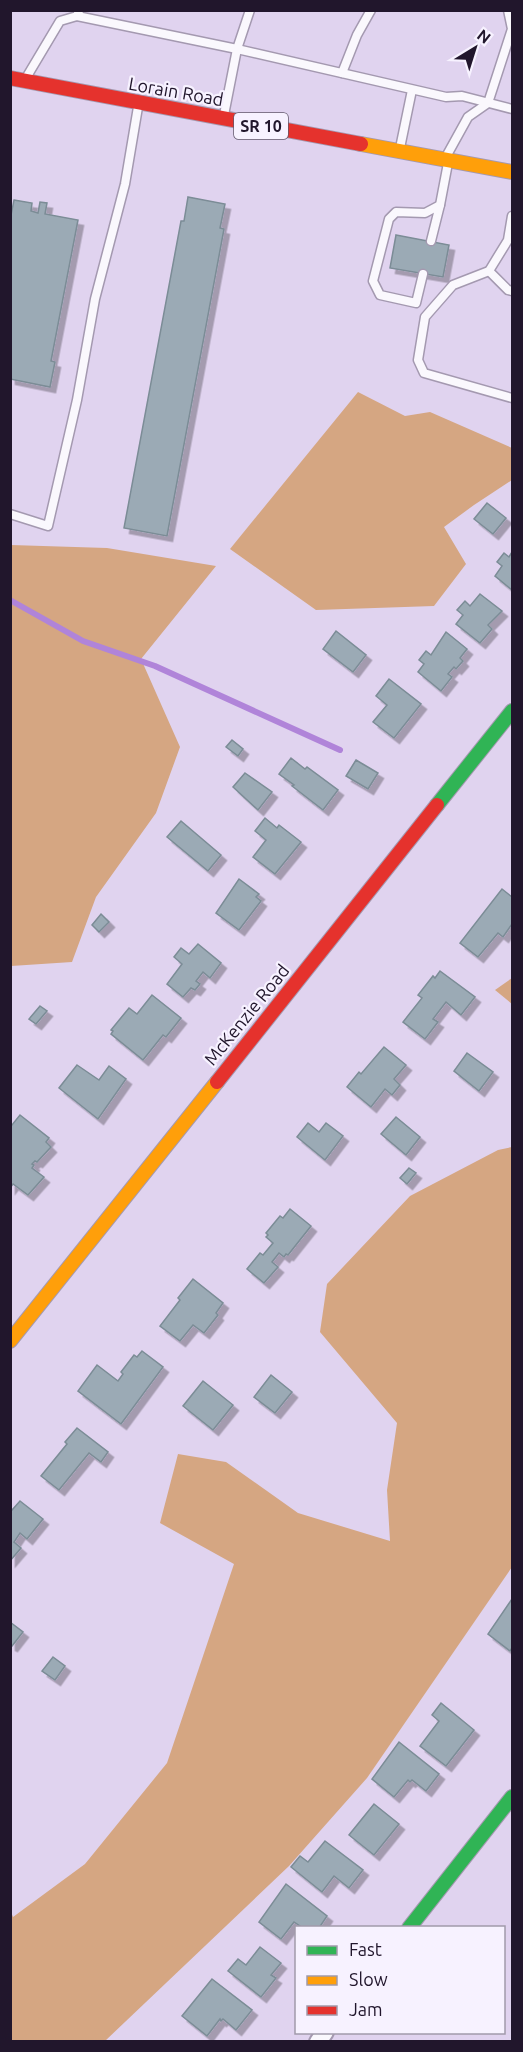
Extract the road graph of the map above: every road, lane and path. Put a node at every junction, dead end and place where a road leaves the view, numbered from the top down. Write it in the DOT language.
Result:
graph roads {
  1 [pos="250,10"];
  2 [pos="371,10"];
  3 [pos="508,10"];
  4 [pos="78,13"];
  5 [pos="237,49"];
  6 [pos="342,73"];
  7 [pos="17,80"];
  8 [pos="412,90"];
  9 [pos="138,103"];
  10 [pos="488,103"];
  11 [pos="513,109"];
  12 [pos="224,119"];
  13 [pos="400,151"];
  14 [pos="447,160"];
  15 [pos="513,172"];
  16 [pos="440,205"];
  17 [pos="513,216"];
  18 [pos="431,241"];
  19 [pos="510,241"];
  20 [pos="489,271"];
  21 [pos="423,274"];
  22 [pos="513,291"];
  23 [pos="513,398"];
  24 [pos="10,514"];
  25 [pos="513,711"];
  26 [pos="10,1341"];
  27 [pos="513,1797"];
  28 [pos="411,1926"];
  1 -- 5 [label="lane"];
  2 -- 6 [label="lane"];
  3 -- 10 [label="lane"];
  4 -- 5 [label="lane"];
  4 -- 7 [label="lane"];
  5 -- 6 [label="lane"];
  5 -- 12 [label="lane"];
  6 -- 8 [label="lane"];
  7 -- 9 [label="street, Lorain Road / SR 10"];
  8 -- 10 [label="lane"];
  8 -- 13 [label="lane"];
  9 -- 12 [label="street, Lorain Road / SR 10"];
  9 -- 24 [label="lane"];
  10 -- 11 [label="lane"];
  10 -- 14 [label="lane"];
  12 -- 13 [label="street, Lorain Road / SR 10"];
  13 -- 14 [label="street, Lorain Road / SR 10"];
  14 -- 15 [label="street, Lorain Road / SR 10"];
  14 -- 16 [label="lane"];
  16 -- 18 [label="lane"];
  16 -- 21 [label="lane"];
  17 -- 19 [label="lane"];
  19 -- 20 [label="lane"];
  20 -- 22 [label="lane"];
  20 -- 23 [label="lane"];
  25 -- 26 [label="street, McKenzie Road"];
  27 -- 28 [label="street"];
}
